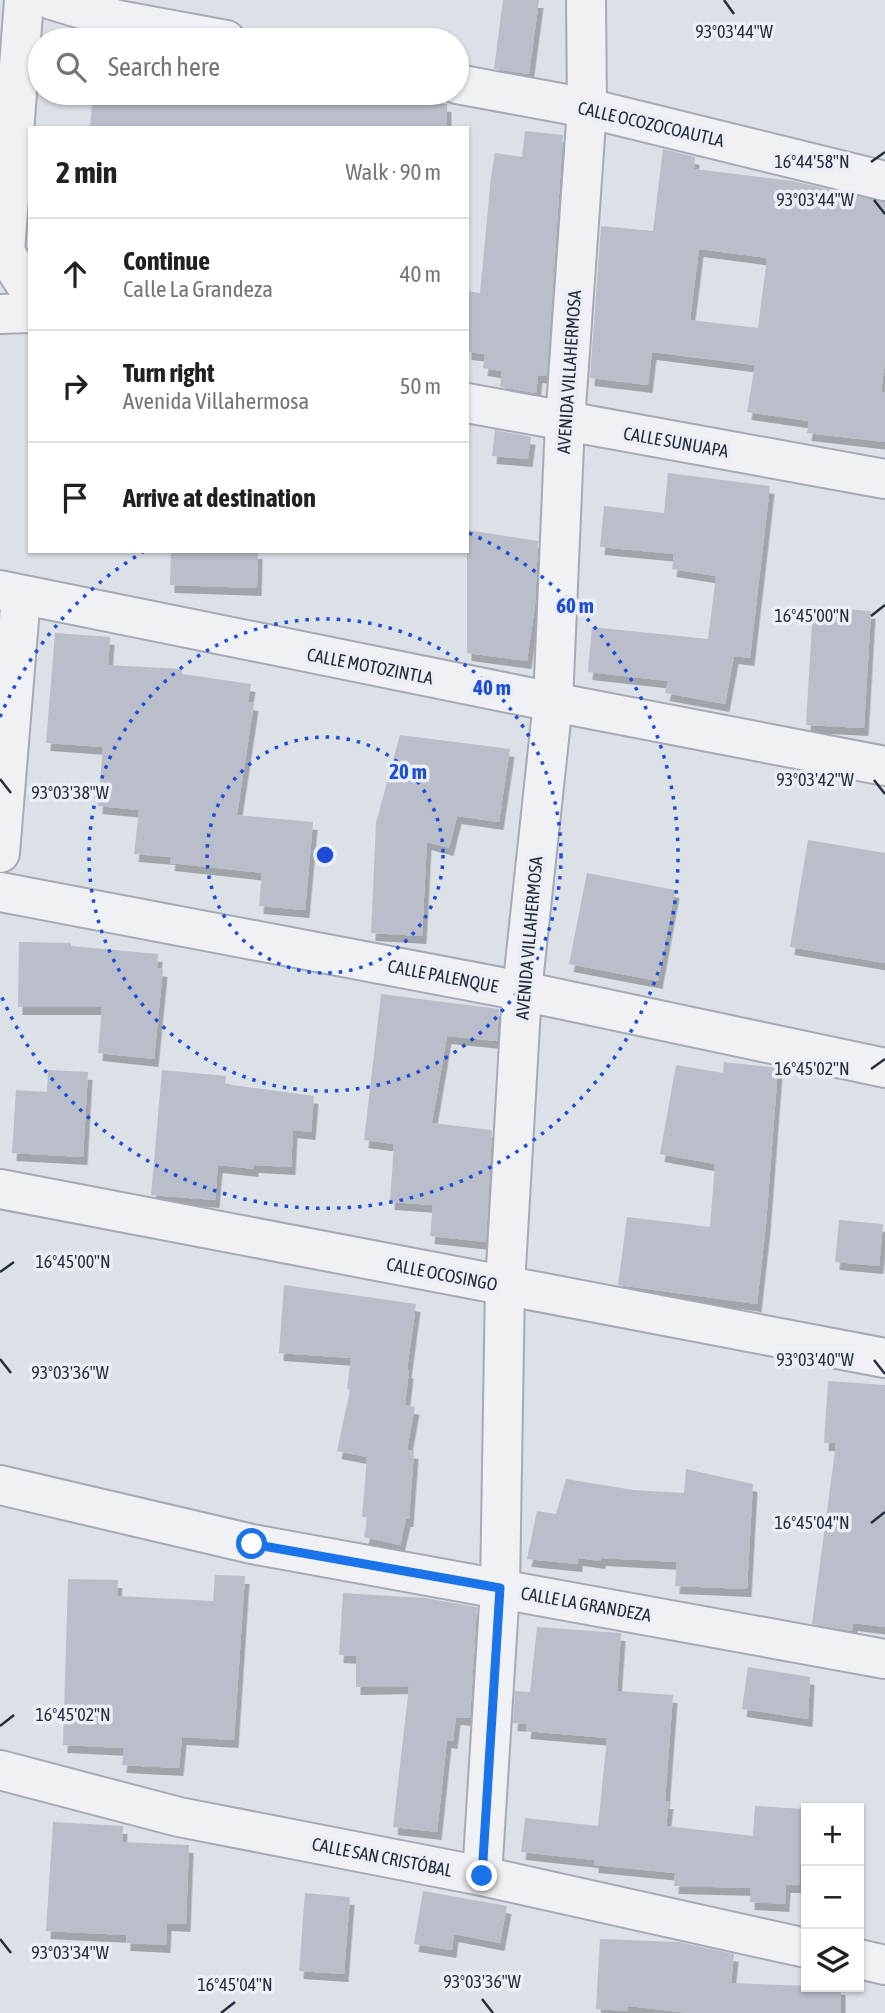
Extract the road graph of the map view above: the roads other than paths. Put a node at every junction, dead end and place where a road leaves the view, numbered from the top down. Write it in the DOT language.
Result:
graph roads {
  1 [pos="24,0"];
  2 [pos="52,0"];
  3 [pos="586,0"];
  4 [pos="161,28"];
  5 [pos="469,86"];
  6 [pos="587,108"];
  7 [pos="885,181"];
  8 [pos="3,251"];
  9 [pos="28,289"];
  10 [pos="28,313"];
  11 [pos="0,314"];
  12 [pos="469,403"];
  13 [pos="565,422"];
  14 [pos="885,479"];
  15 [pos="10,593"];
  16 [pos="553,702"];
  17 [pos="885,766"];
  18 [pos="0,853"];
  19 [pos="0,892"];
  20 [pos="522,990"];
  21 [pos="885,1068"];
  22 [pos="0,1189"];
  23 [pos="505,1285"];
  24 [pos="885,1358"];
  25 [pos="0,1485"];
  26 [pos="500,1588"];
  27 [pos="885,1659"];
  28 [pos="0,1770"];
  29 [pos="482,1876"];
  30 [pos="801,1947"];
  31 [pos="864,1960"];
  32 [pos="885,1965"];
  1 -- 8 [label="street"];
  2 -- 4 [label="street"];
  3 -- 6 [label="street, AVENIDA VILLAHERMOSA"];
  5 -- 6 [label="street, CALLE OCOZOCOAUTLA"];
  6 -- 7 [label="street, CALLE OCOZOCOAUTLA"];
  6 -- 13 [label="street, AVENIDA VILLAHERMOSA"];
  8 -- 9 [label="street"];
  10 -- 11 [label="street"];
  12 -- 13 [label="street, CALLE SUNUAPA"];
  13 -- 14 [label="street, CALLE SUNUAPA"];
  13 -- 16 [label="street, AVENIDA VILLAHERMOSA"];
  15 -- 16 [label="street, CALLE MOTOZINTLA"];
  15 -- 18 [label="street"];
  16 -- 17 [label="street, CALLE MOTOZINTLA"];
  16 -- 20 [label="street, AVENIDA VILLAHERMOSA"];
  19 -- 20 [label="street, CALLE PALENQUE"];
  20 -- 21 [label="street, CALLE PALENQUE"];
  20 -- 23 [label="street, AVENIDA VILLAHERMOSA"];
  22 -- 23 [label="street, CALLE OCOSINGO"];
  23 -- 24 [label="street, CALLE OCOSINGO"];
  23 -- 26 [label="street, AVENIDA VILLAHERMOSA"];
  25 -- 26 [label="street, CALLE LA GRANDEZA"];
  26 -- 27 [label="street, CALLE LA GRANDEZA"];
  26 -- 29 [label="street, AVENIDA VILLAHERMOSA"];
  28 -- 29 [label="street, CALLE SAN CRISTÓBAL"];
  29 -- 30 [label="street, CALLE SAN CRISTÓBAL"];
  31 -- 32 [label="street"];
}
